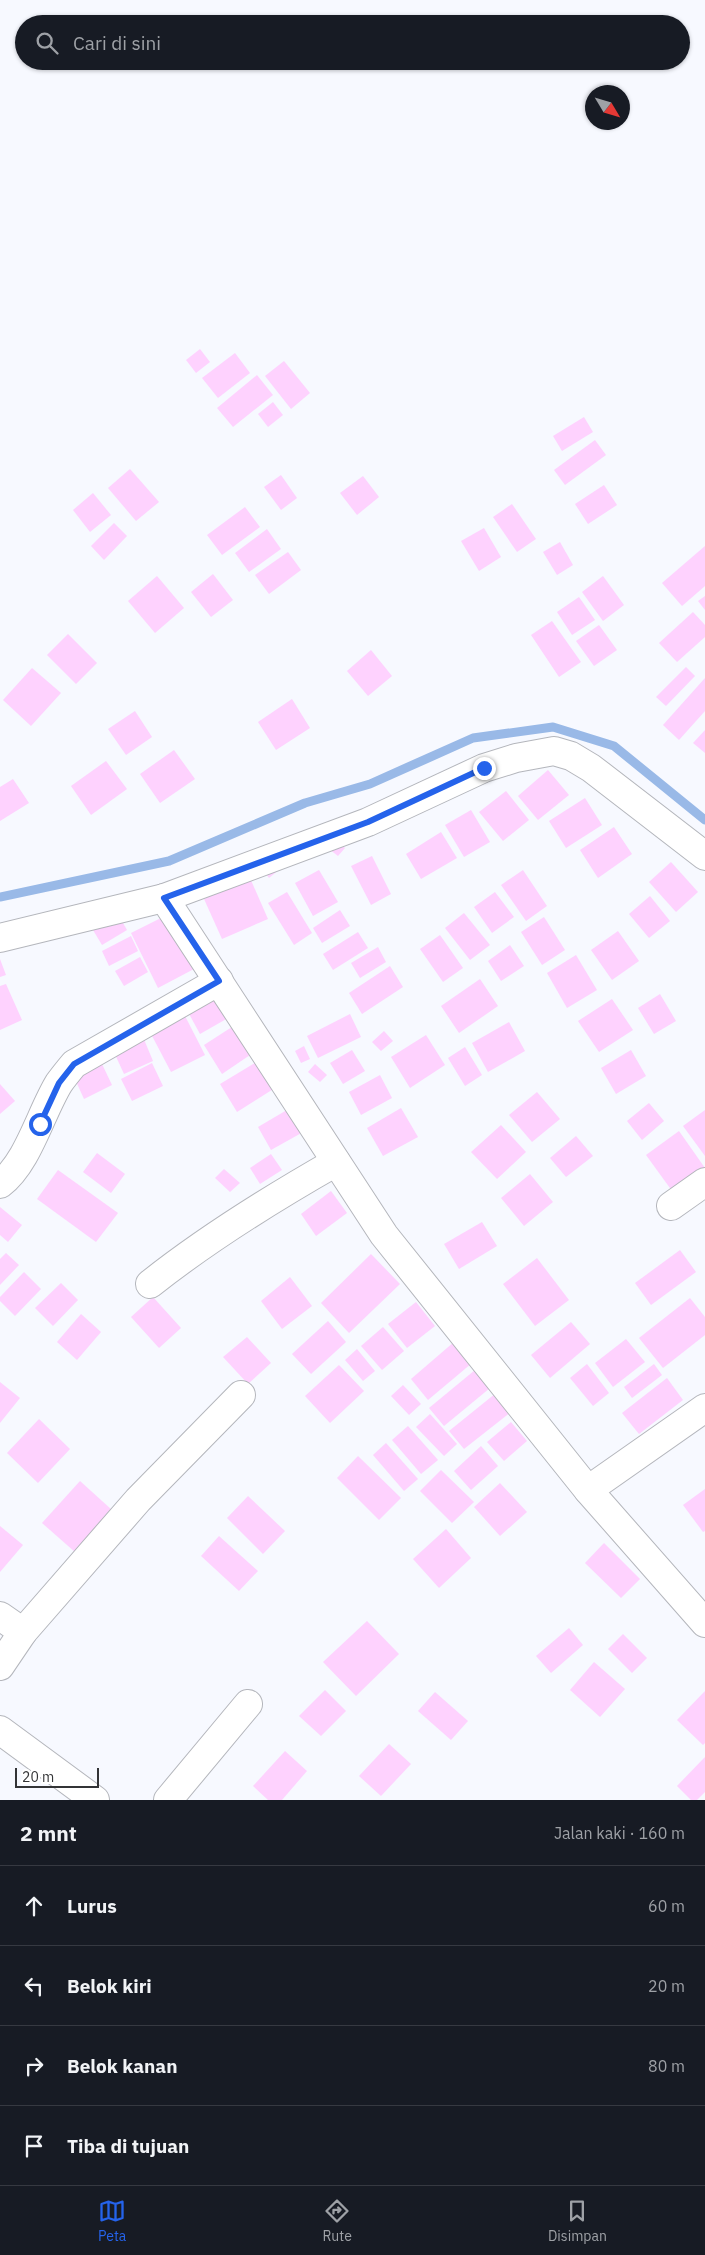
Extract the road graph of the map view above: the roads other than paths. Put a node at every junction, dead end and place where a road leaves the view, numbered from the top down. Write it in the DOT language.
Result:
graph roads {
  1 [pos="705,856"];
  2 [pos="164,898"];
  3 [pos="0,938"];
  4 [pos="219,981"];
  5 [pos="336,1162"];
  6 [pos="705,1182"];
  7 [pos="0,1184"];
  8 [pos="671,1206"];
  9 [pos="150,1284"];
  10 [pos="241,1395"];
  11 [pos="705,1408"];
  12 [pos="588,1490"];
  13 [pos="0,1616"];
  14 [pos="705,1623"];
  15 [pos="23,1632"];
  16 [pos="0,1666"];
  17 [pos="248,1704"];
  18 [pos="0,1730"];
  19 [pos="95,1800"];
  20 [pos="168,1800"];
  1 -- 2 [label="street"];
  2 -- 3 [label="street"];
  2 -- 4 [label="street"];
  4 -- 5 [label="street"];
  4 -- 7 [label="street"];
  5 -- 9 [label="street"];
  5 -- 12 [label="street"];
  6 -- 8 [label="street"];
  10 -- 15 [label="street"];
  11 -- 12 [label="street"];
  12 -- 14 [label="street"];
  13 -- 15 [label="street"];
  15 -- 16 [label="street"];
  17 -- 20 [label="street"];
  18 -- 19 [label="street"];
}
